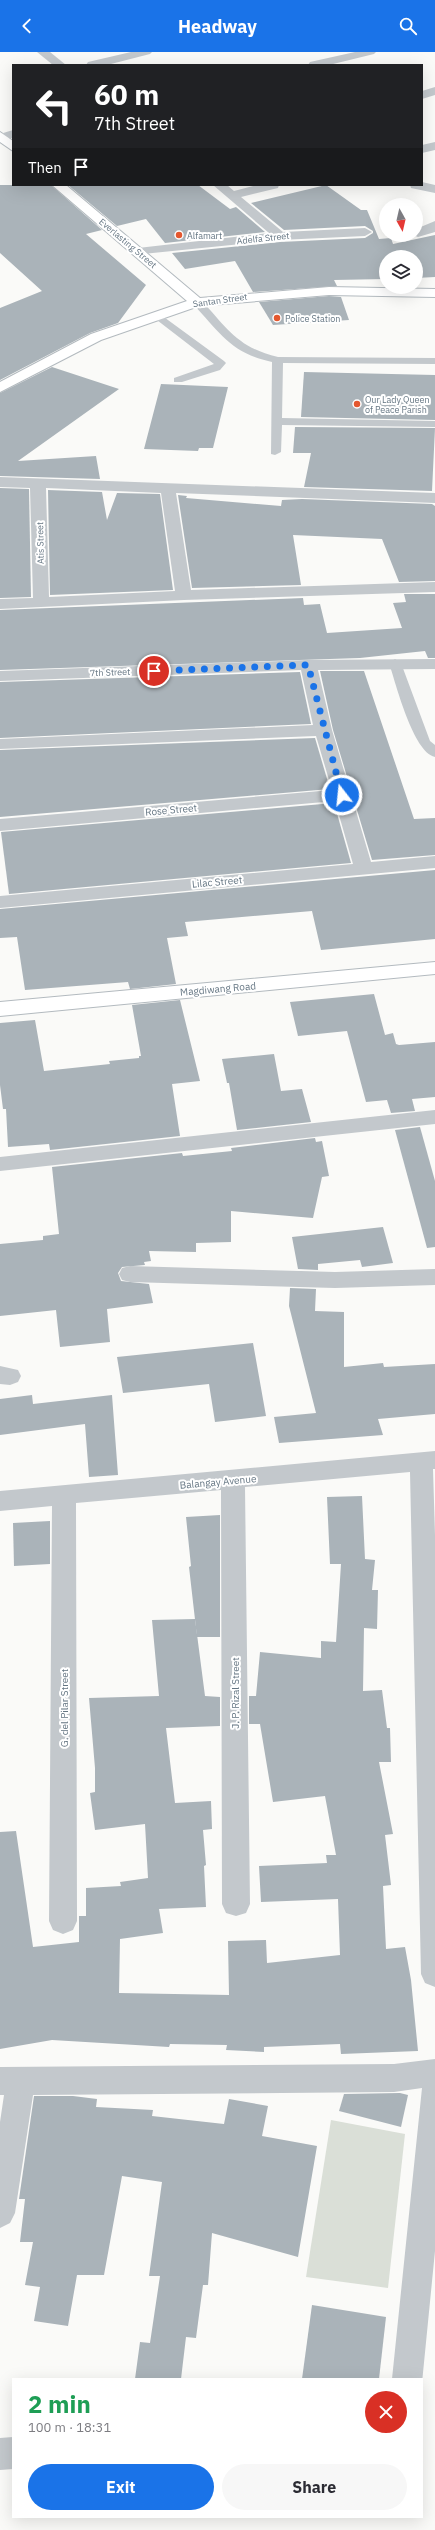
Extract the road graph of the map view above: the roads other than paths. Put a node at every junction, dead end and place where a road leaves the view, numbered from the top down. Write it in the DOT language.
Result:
graph roads {
  1 [pos="43,52"];
  2 [pos="146,52"];
  3 [pos="370,52"];
  4 [pos="59,64"];
  5 [pos="96,64"];
  6 [pos="318,64"];
  7 [pos="435,91"];
  8 [pos="423,94"];
  9 [pos="5,136"];
  10 [pos="12,146"];
  11 [pos="435,146"];
  12 [pos="423,149"];
  13 [pos="59,186"];
  14 [pos="220,186"];
  15 [pos="269,186"];
  16 [pos="421,186"];
  17 [pos="435,189"];
  18 [pos="232,195"];
  19 [pos="435,225"];
  20 [pos="423,231"];
  21 [pos="365,232"];
  22 [pos="280,236"];
  23 [pos="138,252"];
  24 [pos="435,293"];
  25 [pos="197,302"];
  26 [pos="157,315"];
  27 [pos="278,360"];
  28 [pos="435,361"];
  29 [pos="178,380"];
  30 [pos="0,388"];
  31 [pos="276,421"];
  32 [pos="435,424"];
  33 [pos="275,452"];
  34 [pos="0,482"];
  35 [pos="38,483"];
  36 [pos="168,489"];
  37 [pos="435,498"];
  38 [pos="435,587"];
  39 [pos="184,595"];
  40 [pos="41,603"];
  41 [pos="0,604"];
  42 [pos="395,663"];
  43 [pos="435,664"];
  44 [pos="308,665"];
  45 [pos="0,676"];
  46 [pos="323,730"];
  47 [pos="0,744"];
  48 [pos="435,753"];
  49 [pos="342,795"];
  50 [pos="0,825"];
  51 [pos="435,862"];
  52 [pos="364,868"];
  53 [pos="0,902"];
  54 [pos="435,968"];
  55 [pos="0,1009"];
  56 [pos="435,1117"];
  57 [pos="0,1164"];
  58 [pos="130,1274"];
  59 [pos="435,1276"];
  60 [pos="428,1461"];
  61 [pos="233,1481"];
  62 [pos="64,1496"];
  63 [pos="0,1501"];
  64 [pos="432,1801"];
  65 [pos="236,1904"];
  66 [pos="63,1921"];
  67 [pos="435,1974"];
  68 [pos="435,2073"];
  69 [pos="10,2080"];
  70 [pos="434,2107"];
  71 [pos="0,2213"];
  72 [pos="408,2378"];
  73 [pos="12,2453"];
  74 [pos="0,2454"];
  1 -- 4 [label="street"];
  2 -- 5 [label="street"];
  3 -- 6 [label="street"];
  7 -- 8 [label="street"];
  9 -- 10 [label="street"];
  11 -- 12 [label="street"];
  13 -- 23 [label="street, Everlasting Street"];
  14 -- 18 [label="street"];
  15 -- 18 [label="street"];
  16 -- 17 [label="street"];
  18 -- 22 [label="street"];
  19 -- 20 [label="street"];
  21 -- 22 [label="street, Adelfa Street"];
  22 -- 23 [label="street, Adelfa Street"];
  23 -- 25 [label="street, Everlasting Street"];
  24 -- 25 [label="street, Santan Street"];
  25 -- 26 [label="street, Santan Street"];
  25 -- 27 [label="lane"];
  26 -- 29 [label="lane"];
  26 -- 30 [label="street, Santan Street"];
  27 -- 28 [label="lane"];
  27 -- 31 [label="lane"];
  31 -- 32 [label="lane"];
  31 -- 33 [label="lane"];
  34 -- 35 [label="street"];
  35 -- 36 [label="street"];
  35 -- 40 [label="street, Atis Street"];
  36 -- 37 [label="street"];
  36 -- 39 [label="street"];
  38 -- 39 [label="street"];
  39 -- 40 [label="street"];
  40 -- 41 [label="street"];
  42 -- 43 [label="street, 7th Street"];
  42 -- 44 [label="street, 7th Street"];
  42 -- 48 [label="lane"];
  44 -- 45 [label="street, 7th Street"];
  44 -- 46 [label="street"];
  46 -- 47 [label="street"];
  46 -- 49 [label="street"];
  49 -- 50 [label="street, Rose Street"];
  49 -- 52 [label="street"];
  51 -- 52 [label="street, Lilac Street"];
  52 -- 53 [label="street, Lilac Street"];
  54 -- 55 [label="street, Magdiwang Road"];
  56 -- 57 [label="street"];
  58 -- 59 [label="street"];
  60 -- 61 [label="street, Balangay Avenue"];
  60 -- 64 [label="street"];
  61 -- 62 [label="street, Balangay Avenue"];
  61 -- 65 [label="street, J. P. Rizal Street"];
  62 -- 63 [label="street, Balangay Avenue"];
  62 -- 66 [label="street, G. del Pilar Street"];
  64 -- 67 [label="street"];
  68 -- 69 [label="street"];
  69 -- 71 [label="street"];
  70 -- 72 [label="street"];
  73 -- 74 [label="street"];
}
